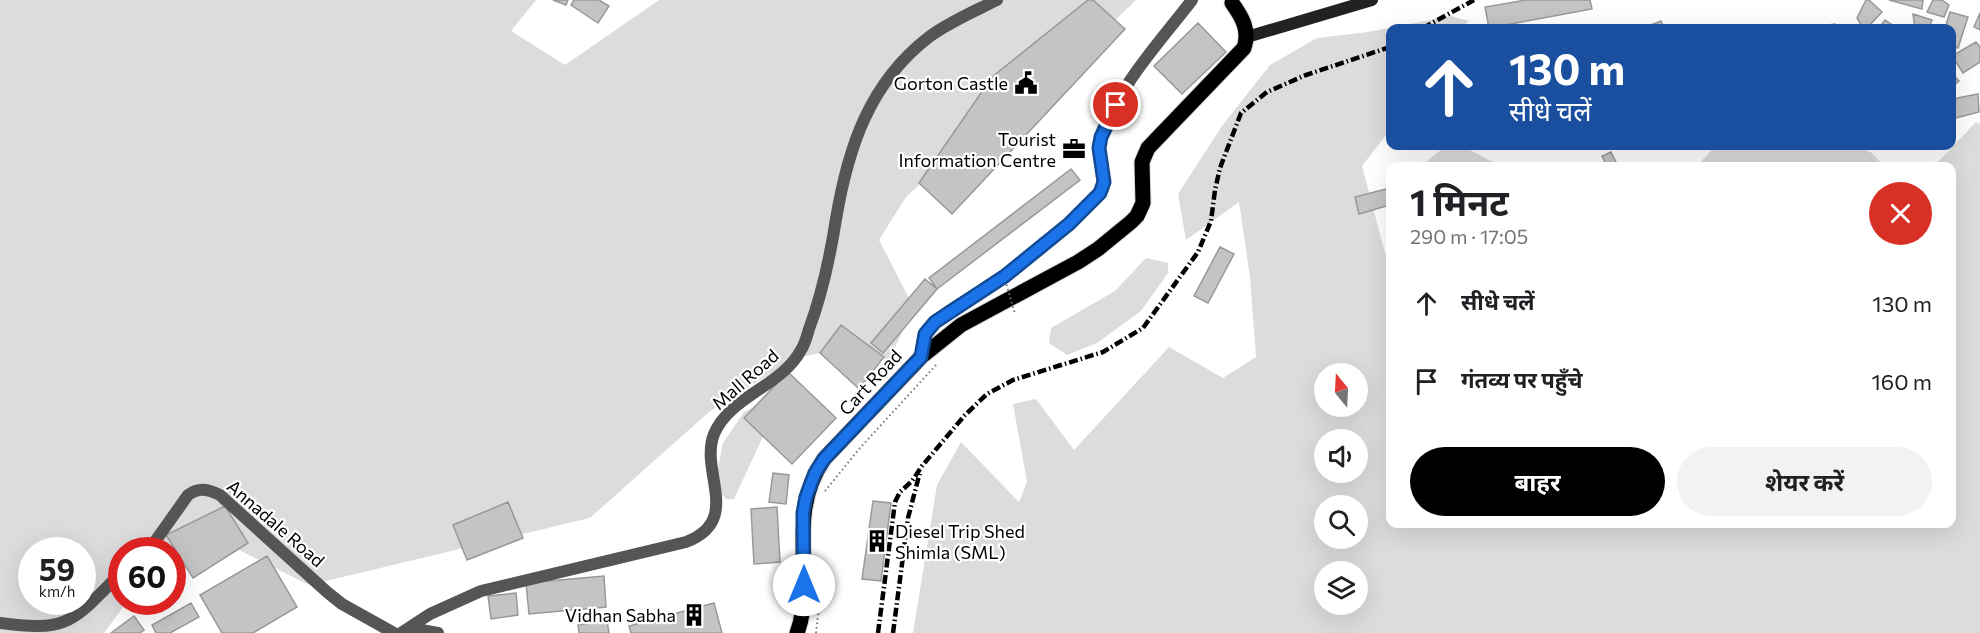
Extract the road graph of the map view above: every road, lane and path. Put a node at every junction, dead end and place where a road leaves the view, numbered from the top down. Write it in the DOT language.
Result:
graph roads {
  1 [pos="997,0"];
  2 [pos="1192,0"];
  3 [pos="1371,0"];
  4 [pos="1233,3"];
  5 [pos="1247,37"];
  6 [pos="1005,276"];
  7 [pos="1015,314"];
  8 [pos="921,357"];
  9 [pos="940,360"];
  10 [pos="820,498"];
  11 [pos="158,537"];
  12 [pos="108,586"];
  13 [pos="819,603"];
  14 [pos="0,623"];
  15 [pos="405,630"];
  16 [pos="394,633"];
  17 [pos="438,633"];
  18 [pos="797,633"];
  19 [pos="816,633"];
  1 -- 15 [label="street, Mall Road"];
  2 -- 6 [label="street"];
  3 -- 5 [label="main road"];
  4 -- 5 [label="main road"];
  5 -- 8 [label="main road, Cart Road"];
  6 -- 7 [label="path, bridge"];
  6 -- 8 [label="street"];
  8 -- 18 [label="main road, Cart Road"];
  9 -- 10 [label="path"];
  11 -- 16 [label="street, Annadale Road"];
  12 -- 14 [label="street"];
  13 -- 19 [label="path"];
  15 -- 17 [label="street"];
}
